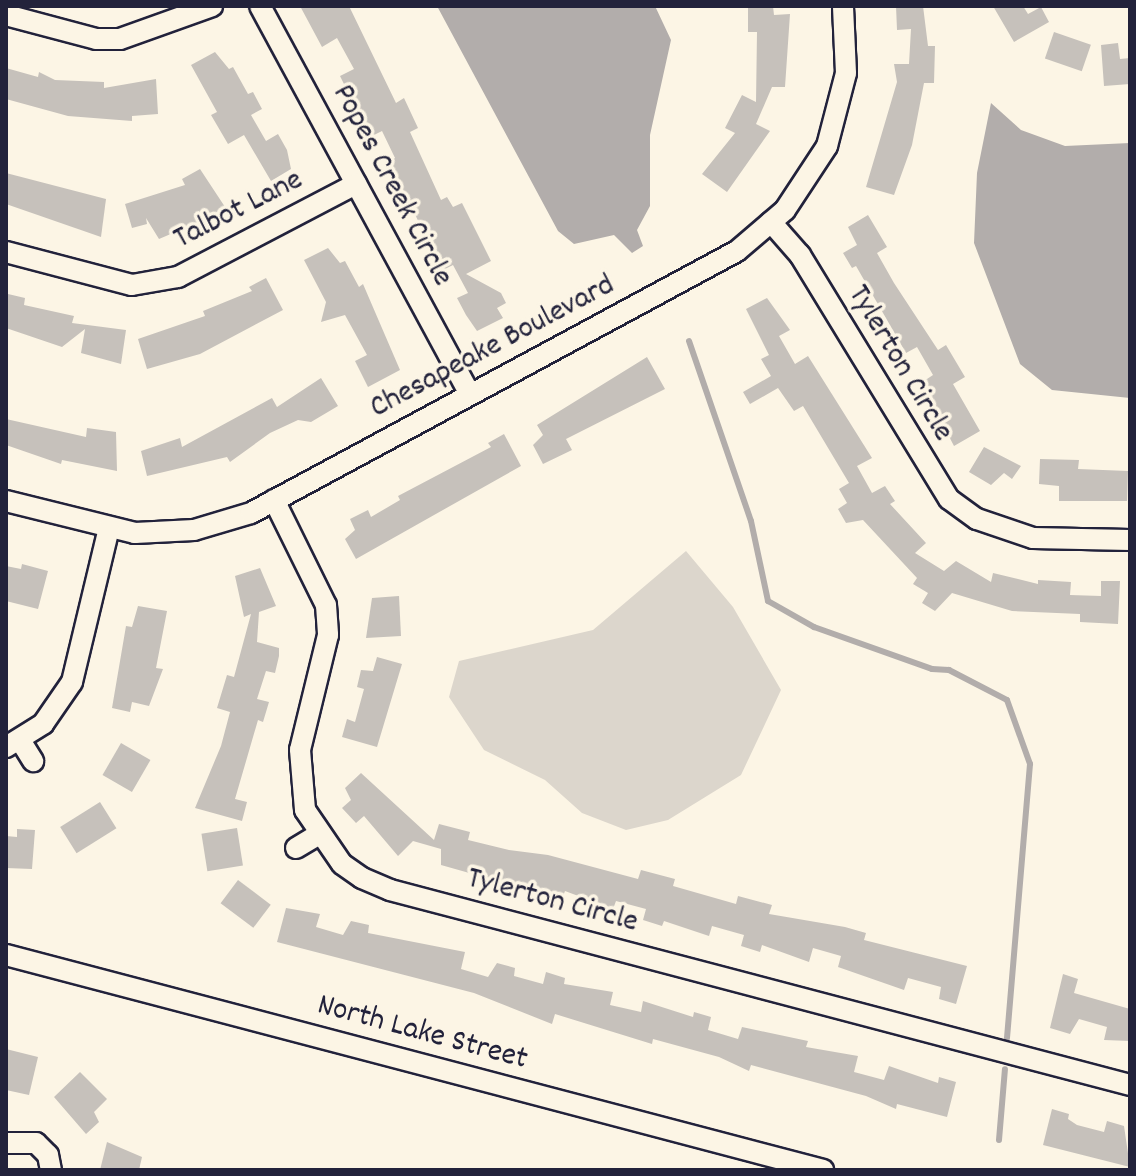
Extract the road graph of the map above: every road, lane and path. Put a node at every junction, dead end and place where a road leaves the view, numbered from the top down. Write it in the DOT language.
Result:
graph roads {
  1 [pos="212,6"];
  2 [pos="260,6"];
  3 [pos="843,6"];
  4 [pos="6,15"];
  5 [pos="356,184"];
  6 [pos="771,222"];
  7 [pos="6,252"];
  8 [pos="470,394"];
  9 [pos="274,500"];
  10 [pos="6,501"];
  11 [pos="109,528"];
  12 [pos="1130,540"];
  13 [pos="13,744"];
  14 [pos="33,761"];
  15 [pos="318,835"];
  16 [pos="296,848"];
  17 [pos="6,955"];
  18 [pos="1130,1085"];
  19 [pos="6,1143"];
  20 [pos="51,1170"];
  21 [pos="823,1170"];
  1 -- 4 [label="street"];
  2 -- 5 [label="street, Popes Creek Circle"];
  3 -- 6 [label="street, Chesapeake Boulevard"];
  5 -- 7 [label="street, Talbot Lane"];
  5 -- 8 [label="street, Popes Creek Circle"];
  6 -- 8 [label="street, Chesapeake Boulevard"];
  6 -- 12 [label="street, Tylerton Circle"];
  8 -- 9 [label="street, Chesapeake Boulevard"];
  9 -- 11 [label="street, Chesapeake Boulevard"];
  9 -- 15 [label="street, Tylerton Circle"];
  10 -- 11 [label="street, Chesapeake Boulevard"];
  11 -- 13 [label="street"];
  13 -- 14 [label="street"];
  15 -- 16 [label="street"];
  15 -- 18 [label="street, Tylerton Circle"];
  17 -- 21 [label="street, North Lake Street"];
  19 -- 20 [label="street"];
}
